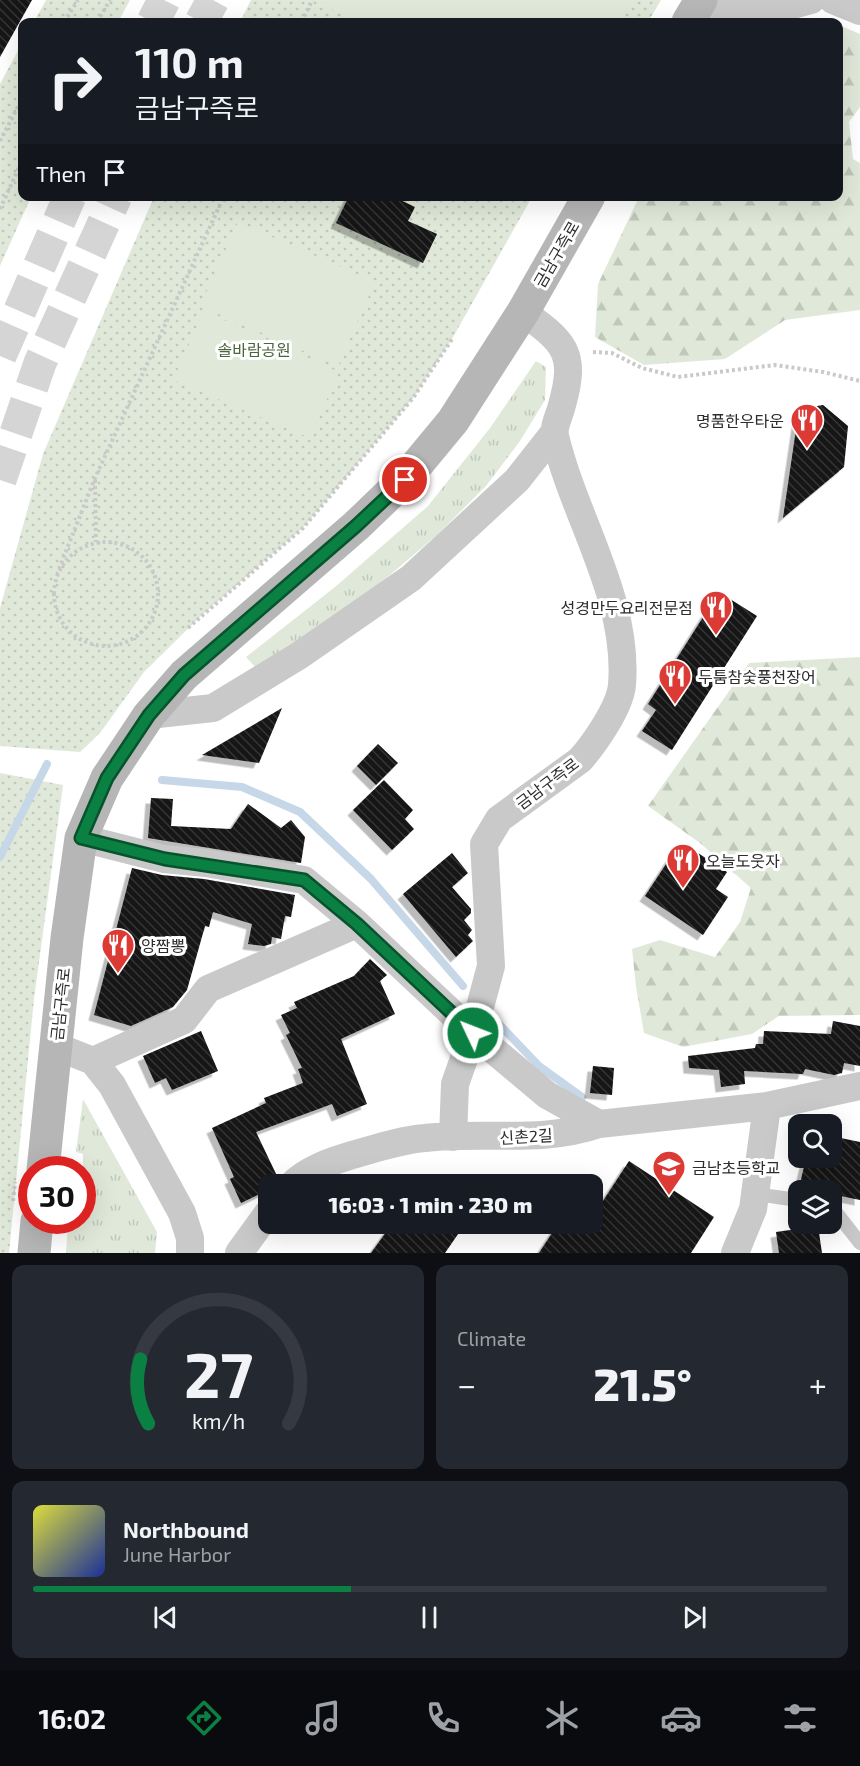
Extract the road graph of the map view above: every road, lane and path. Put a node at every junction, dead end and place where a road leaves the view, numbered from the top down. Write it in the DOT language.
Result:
graph roads {
  1 [pos="78,0"];
  2 [pos="110,0"];
  3 [pos="312,0"];
  4 [pos="811,0"];
  5 [pos="833,0"];
  6 [pos="860,11"];
  7 [pos="694,13"];
  8 [pos="67,18"];
  9 [pos="99,18"];
  10 [pos="304,18"];
  11 [pos="18,107"];
  12 [pos="0,141"];
  13 [pos="18,170"];
  14 [pos="222,201"];
  15 [pos="586,201"];
  16 [pos="0,209"];
  17 [pos="523,312"];
  18 [pos="452,339"];
  19 [pos="566,350"];
  20 [pos="860,381"];
  21 [pos="554,433"];
  22 [pos="95,478"];
  23 [pos="96,542"];
  24 [pos="59,569"];
  25 [pos="184,632"];
  26 [pos="149,715"];
  27 [pos="81,838"];
  28 [pos="357,924"];
  29 [pos="473,1033"];
  30 [pos="55,1046"];
  31 [pos="93,1061"];
  32 [pos="860,1086"];
  33 [pos="767,1106"];
  34 [pos="599,1124"];
  35 [pos="453,1137"];
  36 [pos="33,1156"];
  37 [pos="306,1174"];
  38 [pos="755,1194"];
  39 [pos="788,1199"];
  40 [pos="842,1220"];
  41 [pos="258,1227"];
  42 [pos="30,1234"];
  43 [pos="860,1243"];
  44 [pos="34,1253"];
  45 [pos="190,1253"];
  46 [pos="239,1253"];
  47 [pos="735,1253"];
  1 -- 8 [label="path"];
  2 -- 9 [label="path"];
  3 -- 10 [label="path"];
  4 -- 7 [label="street"];
  5 -- 6 [label="street"];
  11 -- 12 [label="path"];
  13 -- 16 [label="path"];
  14 -- 22 [label="path"];
  15 -- 17 [label="main road, 금남구즉로"];
  17 -- 19 [label="street"];
  17 -- 26 [label="main road, 금남구즉로"];
  18 -- 25 [label="path"];
  19 -- 20 [label="path"];
  19 -- 21 [label="street"];
  21 -- 26 [label="street"];
  21 -- 29 [label="street, 금남구즉로"];
  22 -- 23 [label="path"];
  22 -- 24 [label="path"];
  23 -- 24 [label="path"];
  23 -- 24 [label="path"];
  26 -- 27 [label="main road, 금남구즉로"];
  27 -- 28 [label="street"];
  27 -- 30 [label="main road, 금남구즉로"];
  28 -- 29 [label="street"];
  28 -- 31 [label="street"];
  29 -- 34 [label="street"];
  29 -- 35 [label="street, 금남구즉로"];
  30 -- 31 [label="street"];
  30 -- 36 [label="main road, 금남구즉로"];
  31 -- 45 [label="street"];
  32 -- 33 [label="street, 신촌2길"];
  33 -- 34 [label="street, 신촌2길"];
  33 -- 38 [label="street"];
  34 -- 35 [label="street, 신촌2길"];
  35 -- 37 [label="street, 신촌2길"];
  38 -- 39 [label="lane"];
  38 -- 47 [label="street"];
  40 -- 43 [label="lane"];
  41 -- 46 [label="street"];
  42 -- 44 [label="main road"];
}
